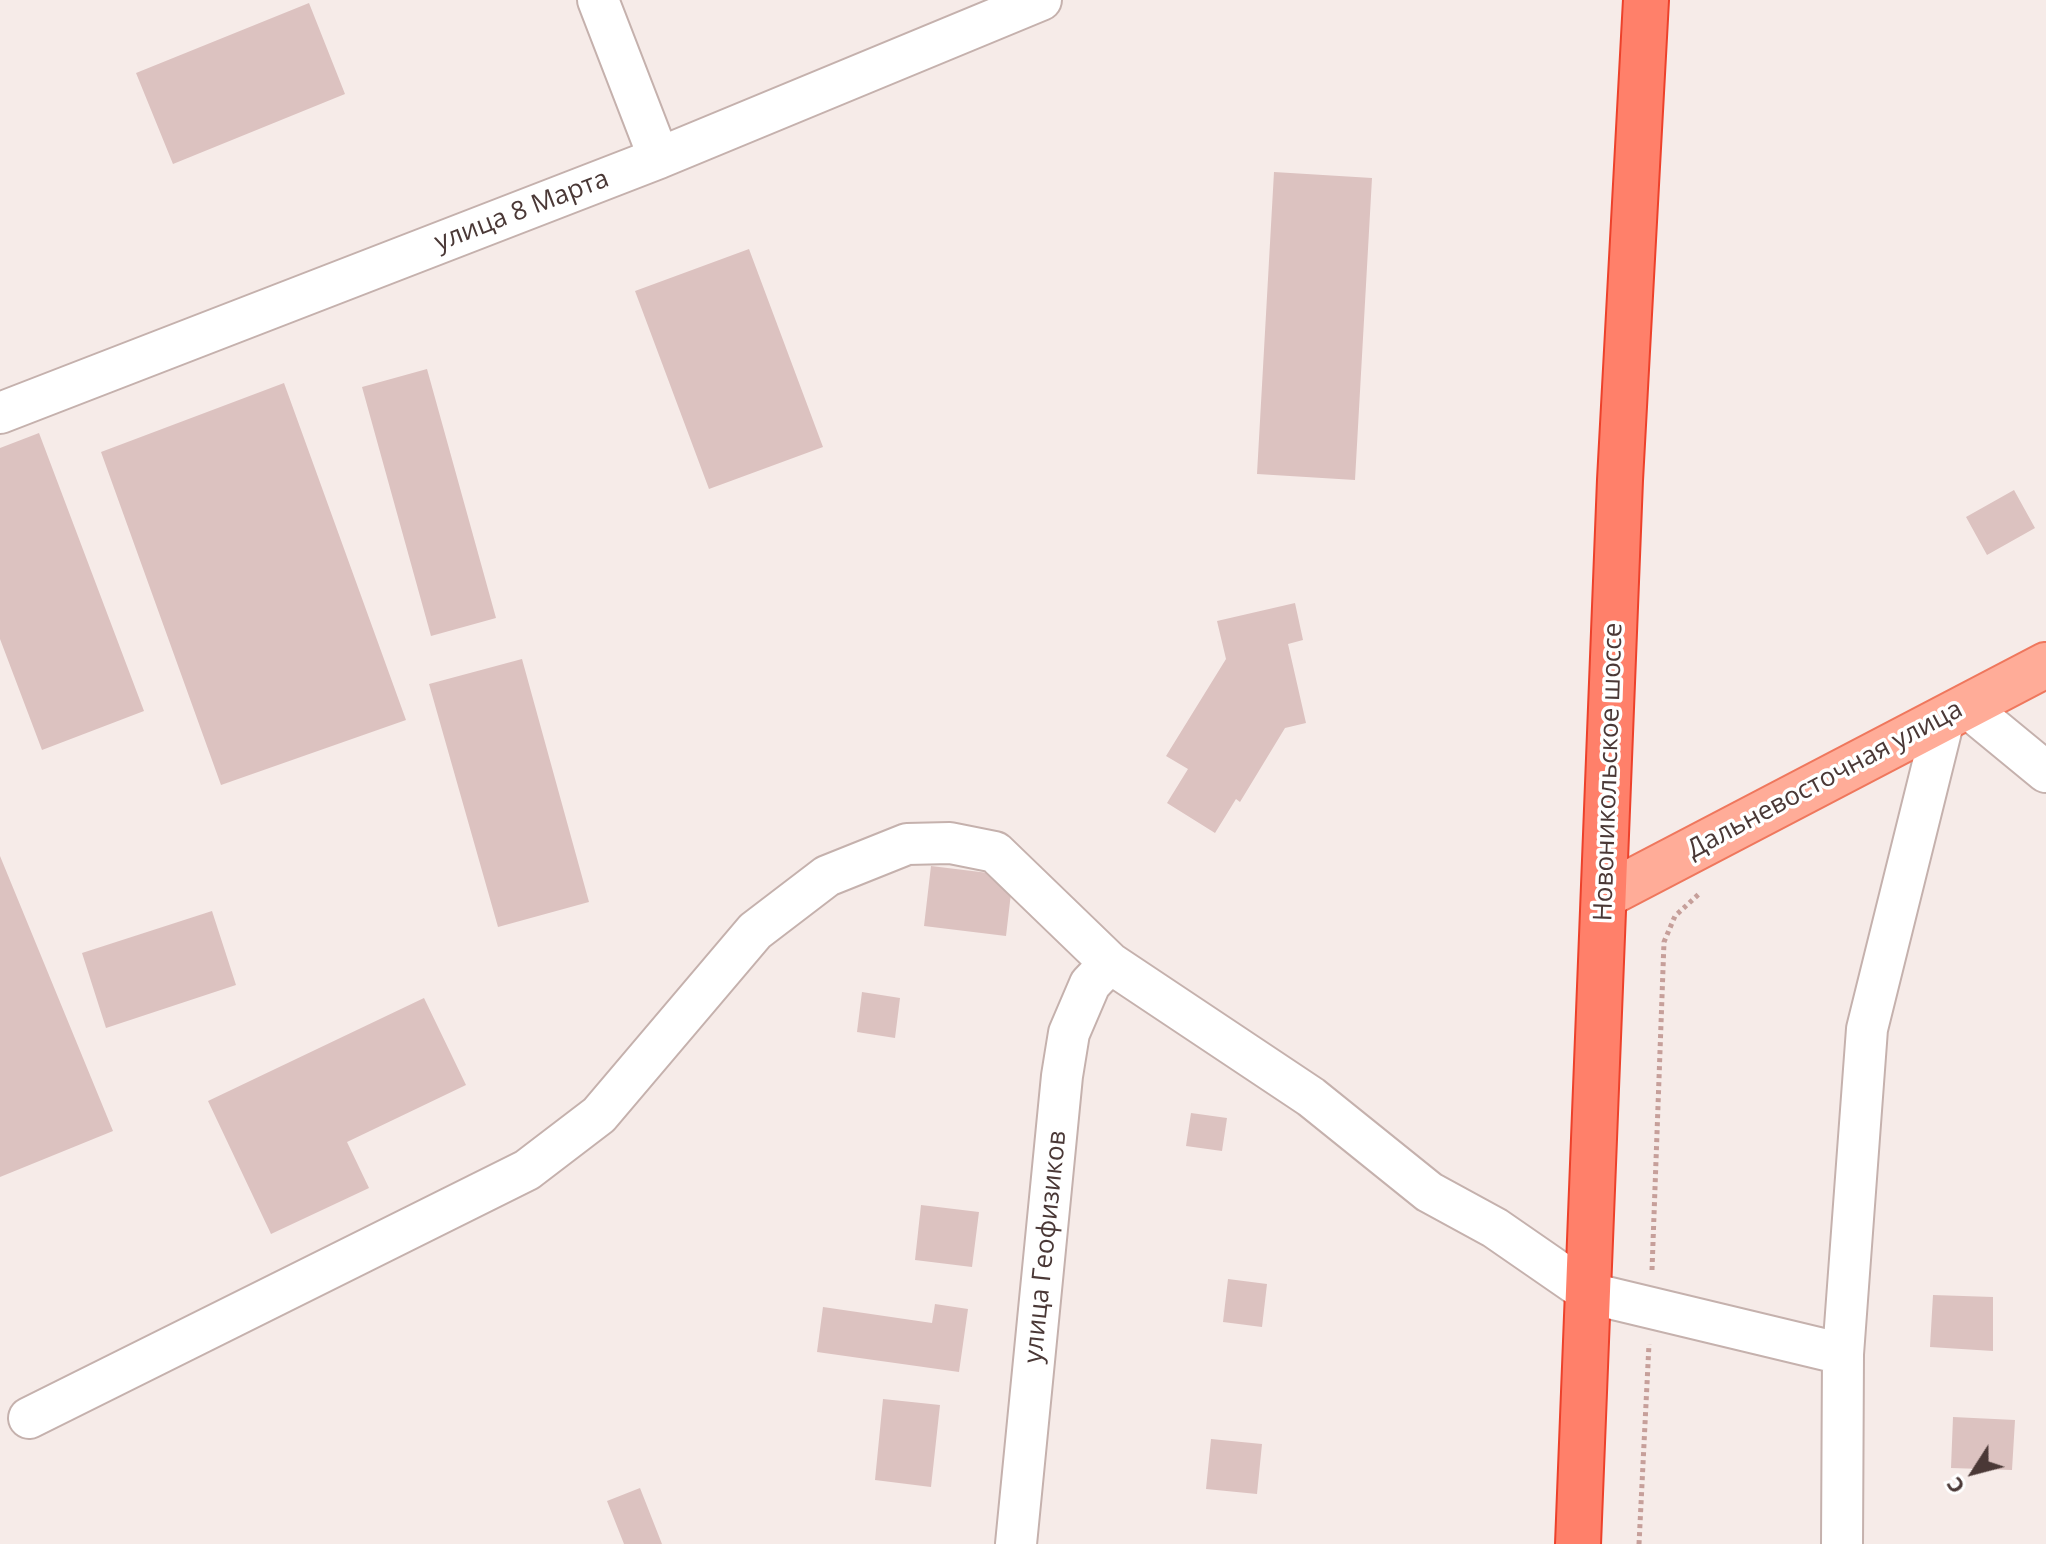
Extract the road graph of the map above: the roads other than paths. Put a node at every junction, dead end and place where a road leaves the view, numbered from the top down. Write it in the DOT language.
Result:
graph roads {
  1 [pos="598,0"];
  2 [pos="1041,0"];
  3 [pos="1646,0"];
  4 [pos="659,158"];
  5 [pos="0,413"];
  6 [pos="2046,665"];
  7 [pos="1955,713"];
  8 [pos="2046,772"];
  9 [pos="1604,896"];
  10 [pos="1110,963"];
  11 [pos="1589,1293"];
  12 [pos="1843,1354"];
  13 [pos="29,1418"];
  14 [pos="1016,1544"];
  15 [pos="1578,1544"];
  16 [pos="1842,1544"];
  1 -- 4 [label="street"];
  2 -- 4 [label="street, улица 8 Марта"];
  3 -- 9 [label="highway, Новоникольское шоссе"];
  4 -- 5 [label="street, улица 8 Марта"];
  6 -- 7 [label="main road, Дальневосточная улица"];
  7 -- 8 [label="street"];
  7 -- 9 [label="main road, Дальневосточная улица"];
  7 -- 12 [label="street"];
  9 -- 11 [label="highway, Новоникольское шоссе"];
  10 -- 11 [label="street"];
  10 -- 13 [label="street"];
  10 -- 14 [label="street, улица Геофизиков"];
  11 -- 12 [label="street"];
  11 -- 15 [label="highway, Новоникольское шоссе"];
  12 -- 16 [label="street"];
}
